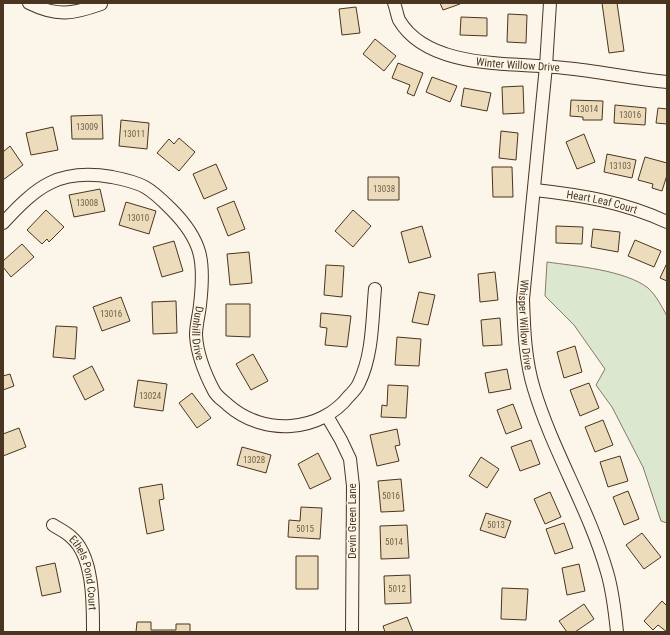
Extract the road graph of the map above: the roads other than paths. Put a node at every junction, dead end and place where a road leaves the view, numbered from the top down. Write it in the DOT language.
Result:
graph roads {
  1 [pos="29,3"];
  2 [pos="394,3"];
  3 [pos="550,3"];
  4 [pos="101,4"];
  5 [pos="546,66"];
  6 [pos="667,82"];
  7 [pos="535,190"];
  8 [pos="667,222"];
  9 [pos="3,223"];
  10 [pos="375,289"];
  11 [pos="327,416"];
  12 [pos="53,525"];
  13 [pos="93,632"];
  14 [pos="352,632"];
  15 [pos="617,632"];
  1 -- 4 [label="street"];
  2 -- 5 [label="street, Winter Willow Drive"];
  3 -- 5 [label="street, Whisper Willow Drive"];
  5 -- 6 [label="street, Winter Willow Drive"];
  5 -- 7 [label="street, Whisper Willow Drive"];
  7 -- 8 [label="street, Heart Leaf Court"];
  7 -- 15 [label="street, Whisper Willow Drive"];
  9 -- 11 [label="street, Dunhill Drive"];
  10 -- 11 [label="street, Dunhill Drive"];
  11 -- 14 [label="street, Devin Green Lane"];
  12 -- 13 [label="street, Ethels Pond Court"];
}
